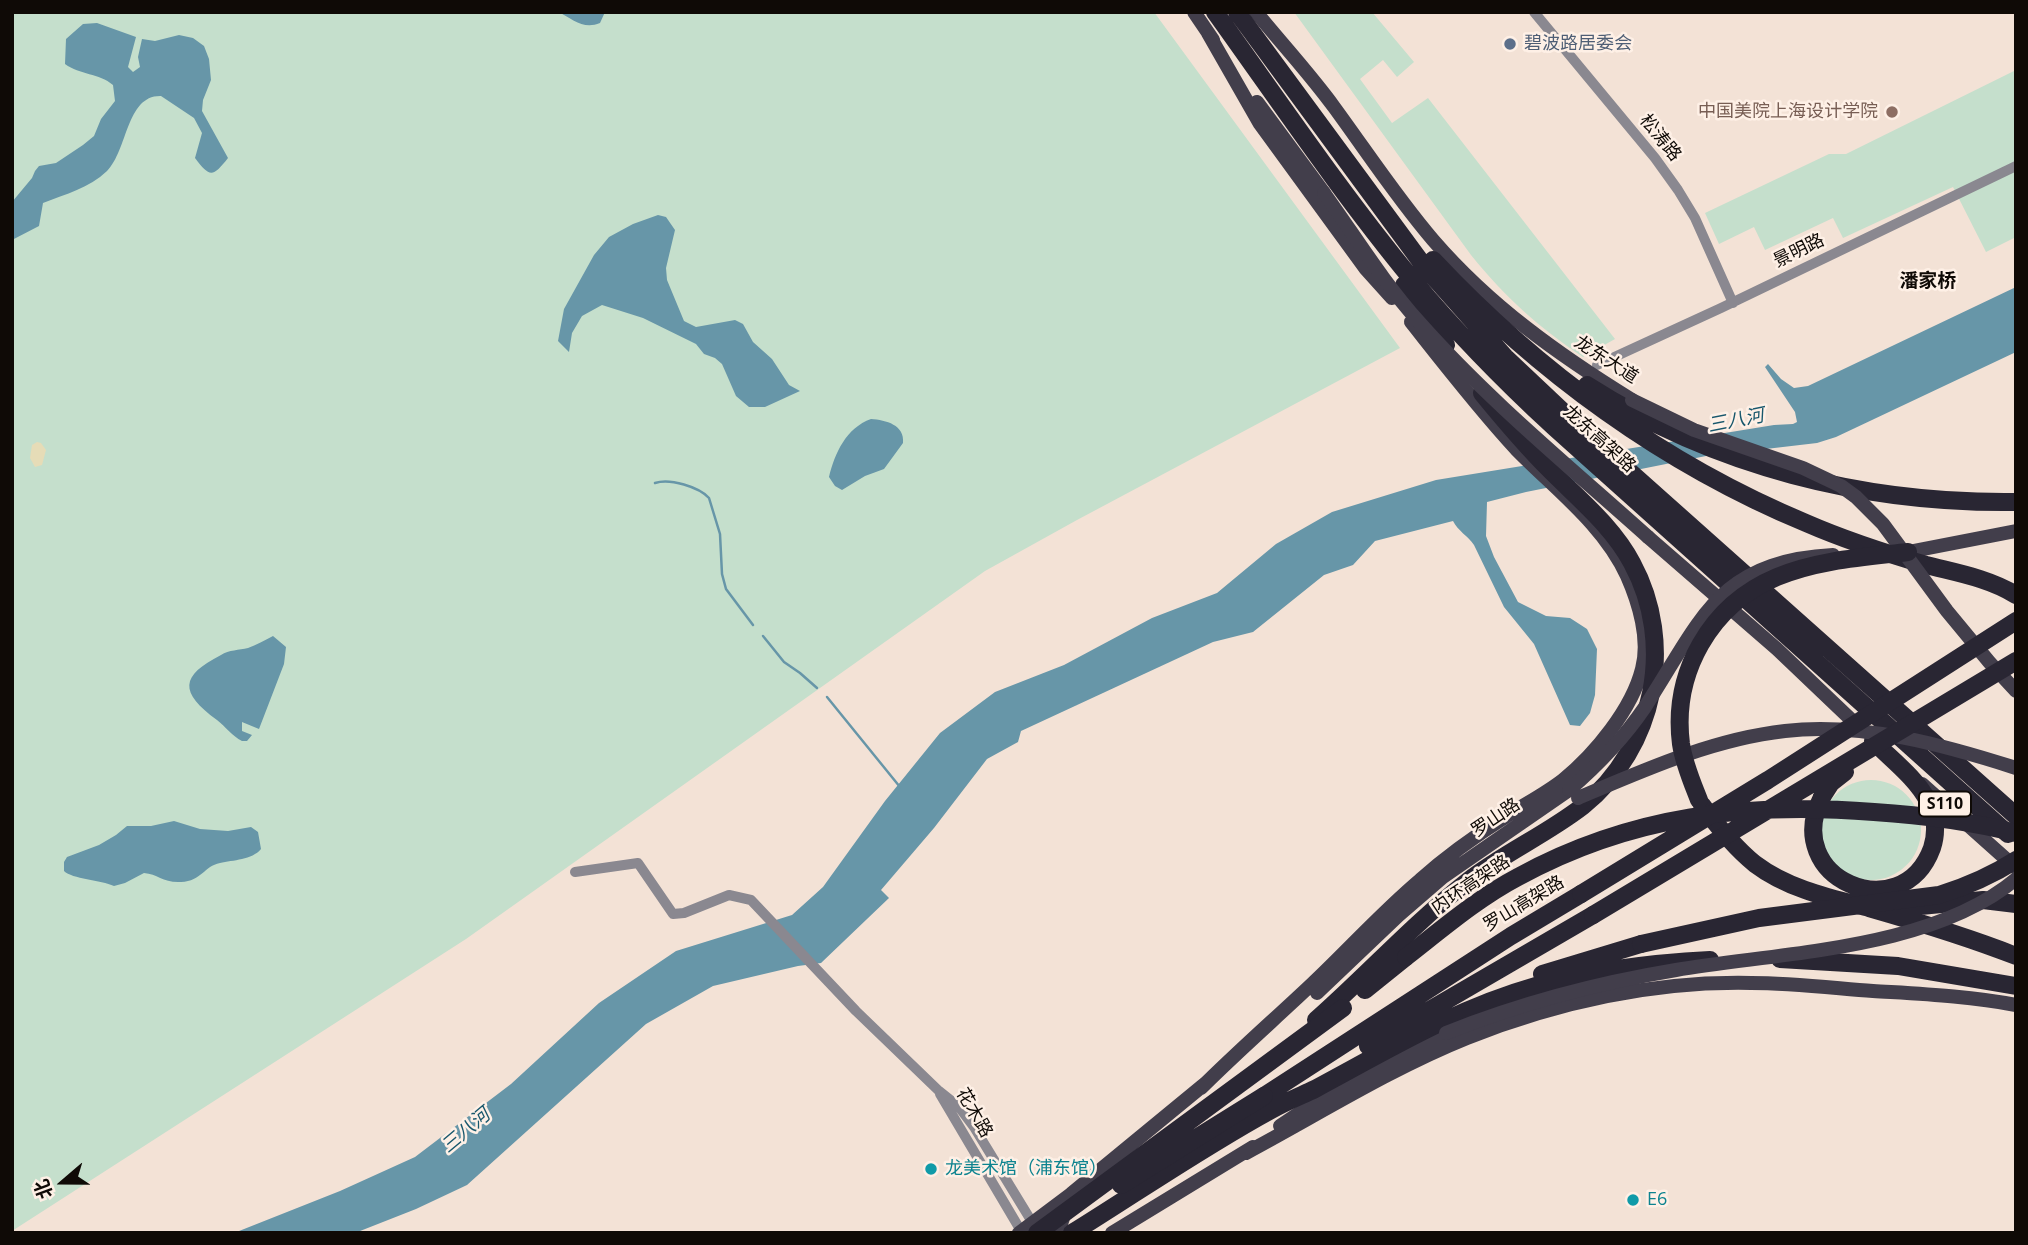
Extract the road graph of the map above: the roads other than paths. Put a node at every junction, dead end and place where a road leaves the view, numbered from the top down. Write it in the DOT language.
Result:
graph roads {
  1 [pos="1194,12"];
  2 [pos="1215,12"];
  3 [pos="1237,12"];
  4 [pos="1256,12"];
  5 [pos="1534,12"];
  6 [pos="1208,33"];
  7 [pos="1323,131"];
  8 [pos="2016,166"];
  9 [pos="1356,208"];
  10 [pos="1733,303"];
  11 [pos="1597,365"];
  12 [pos="1622,408"];
  13 [pos="2016,502"];
  14 [pos="1601,529"];
  15 [pos="2016,531"];
  16 [pos="1908,551"];
  17 [pos="1930,566"];
  18 [pos="2016,595"];
  19 [pos="2016,605"];
  20 [pos="2016,621"];
  21 [pos="2016,661"];
  22 [pos="2016,691"];
  23 [pos="1949,702"];
  24 [pos="1873,741"];
  25 [pos="2016,768"];
  26 [pos="2016,816"];
  27 [pos="2016,833"];
  28 [pos="2016,841"];
  29 [pos="1491,845"];
  30 [pos="2016,860"];
  31 [pos="2016,868"];
  32 [pos="575,872"];
  33 [pos="2016,879"];
  34 [pos="2016,904"];
  35 [pos="1868,908"];
  36 [pos="2016,956"];
  37 [pos="2016,986"];
  38 [pos="2016,1005"];
  39 [pos="1401,1026"];
  40 [pos="1252,1076"];
  41 [pos="1201,1088"];
  42 [pos="1268,1103"];
  43 [pos="1246,1153"];
  44 [pos="1070,1194"];
  45 [pos="1056,1227"];
  46 [pos="1028,1231"];
  47 [pos="1072,1233"];
  48 [pos="1112,1233"];
  1 -- 6 [label="main road"];
  2 -- 9 [label="highway, 龙东高架路"];
  3 -- 7 [label="highway, 龙东高架路"];
  4 -- 12 [label="main road, 龙东大道"];
  5 -- 10 [label="street, 松涛路"];
  6 -- 14 [label="main road"];
  6 -- 24 [label="main road, bridge"];
  7 -- 12 [label="highway"];
  7 -- 26 [label="highway, 龙东高架路"];
  8 -- 10 [label="street, 景明路"];
  9 -- 14 [label="highway"];
  9 -- 28 [label="highway, 龙东高架路"];
  10 -- 11 [label="street, 景明路"];
  12 -- 13 [label="highway"];
  12 -- 17 [label="highway"];
  12 -- 22 [label="main road, 龙东大道, bridge"];
  14 -- 40 [label="highway, bridge"];
  14 -- 41 [label="main road"];
  15 -- 16 [label="main road, 罗山路"];
  16 -- 29 [label="main road, 罗山路, bridge"];
  16 -- 35 [label="highway, bridge"];
  17 -- 18 [label="highway"];
  17 -- 19 [label="highway"];
  20 -- 42 [label="highway, 罗山高架路, bridge"];
  21 -- 23 [label="highway, 罗山高架路, bridge"];
  23 -- 24 [label="highway, bridge"];
  23 -- 39 [label="highway, 罗山高架路, bridge"];
  24 -- 31 [label="main road, S110"];
  25 -- 29 [label="main road, bridge"];
  27 -- 40 [label="highway, 内环高架路, bridge"];
  29 -- 41 [label="main road, 罗山路"];
  30 -- 39 [label="highway, bridge"];
  32 -- 46 [label="street, 花木路"];
  33 -- 43 [label="main road, bridge"];
  34 -- 35 [label="highway"];
  35 -- 36 [label="highway"];
  37 -- 42 [label="highway"];
  38 -- 43 [label="main road"];
  39 -- 42 [label="highway, 罗山高架路"];
  40 -- 45 [label="highway, 内环高架路, bridge"];
  41 -- 44 [label="main road, 罗山路"];
  42 -- 45 [label="highway, 罗山高架路, bridge"];
  42 -- 47 [label="highway"];
  43 -- 48 [label="main road"];
  44 -- 45 [label="main road"];
  44 -- 46 [label="main road, 罗山路"];
  45 -- 46 [label="highway, 内环高架路, bridge"];
}
